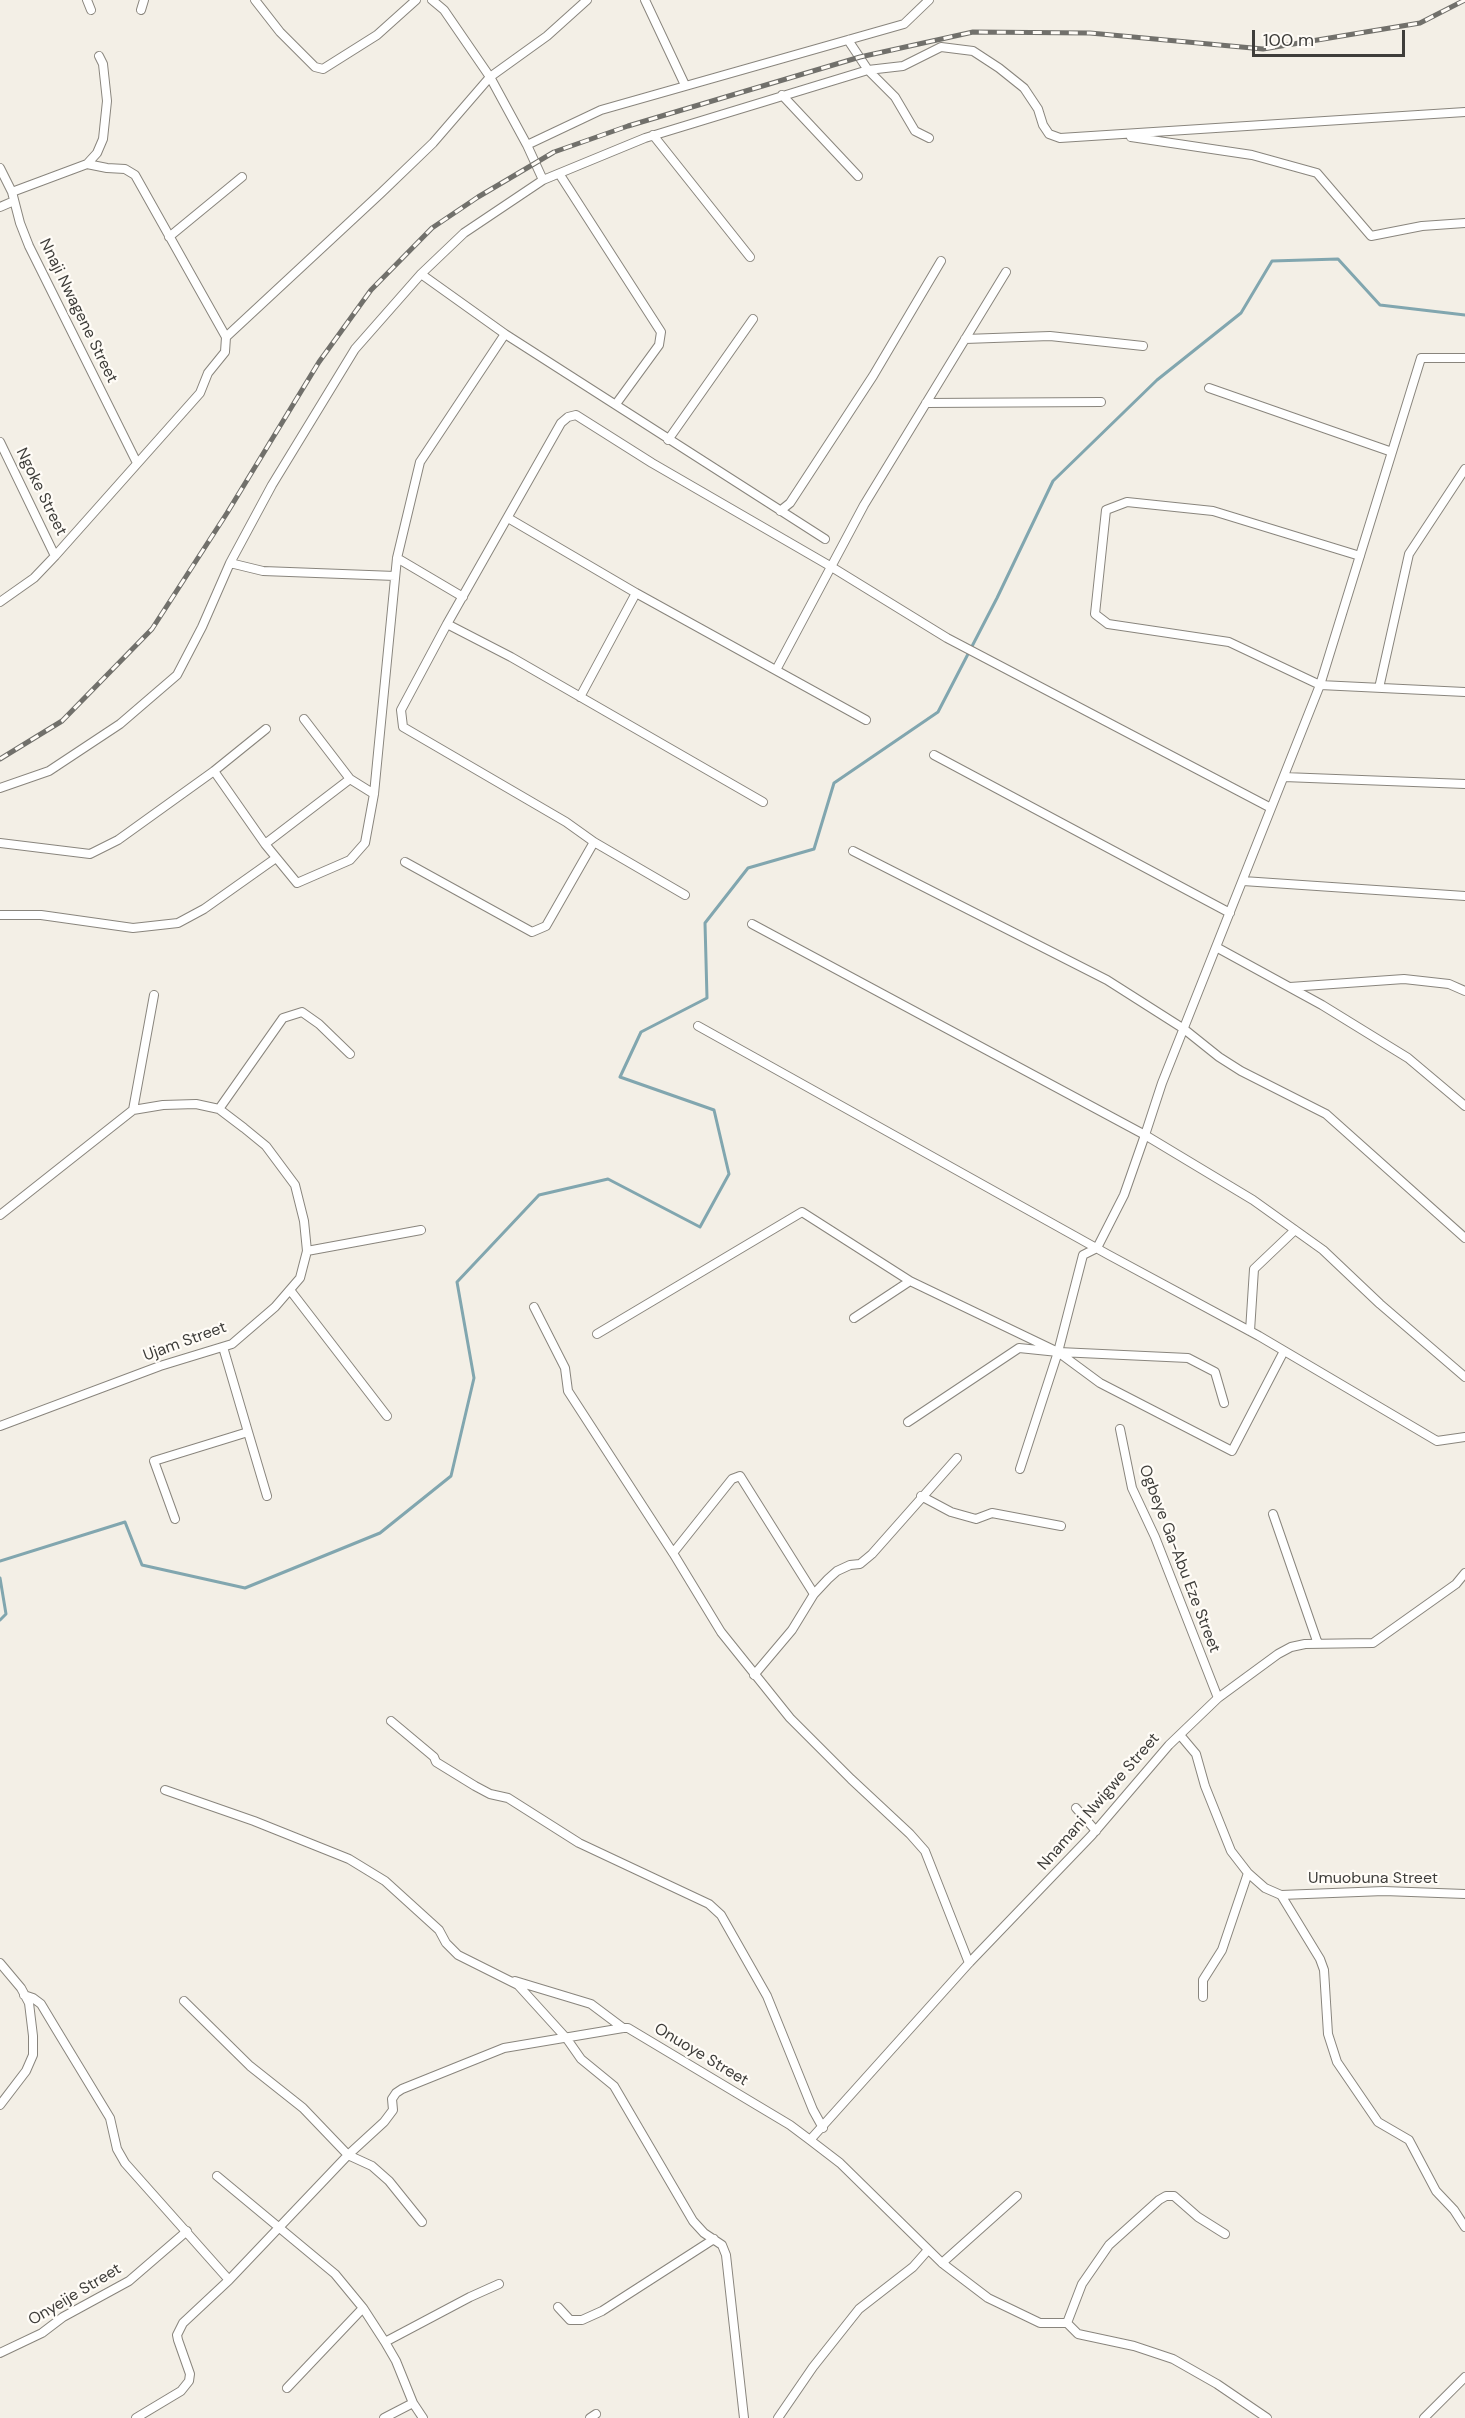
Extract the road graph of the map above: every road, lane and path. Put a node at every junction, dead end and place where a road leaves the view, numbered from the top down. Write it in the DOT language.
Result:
graph roads {
  1 [pos="87,0"];
  2 [pos="144,0"];
  3 [pos="255,0"];
  4 [pos="416,0"];
  5 [pos="432,0"];
  6 [pos="587,0"];
  7 [pos="645,0"];
  8 [pos="929,0"];
  9 [pos="91,10"];
  10 [pos="141,10"];
  11 [pos="848,40"];
  12 [pos="99,56"];
  13 [pos="868,70"];
  14 [pos="490,77"];
  15 [pos="685,85"];
  16 [pos="782,95"];
  17 [pos="1465,112"];
  18 [pos="1113,134"];
  19 [pos="653,135"];
  20 [pos="929,138"];
  21 [pos="527,145"];
  22 [pos="87,164"];
  23 [pos="0,168"];
  24 [pos="560,175"];
  25 [pos="858,176"];
  26 [pos="242,177"];
  27 [pos="543,180"];
  28 [pos="12,192"];
  29 [pos="14,201"];
  30 [pos="0,207"];
  31 [pos="1465,223"];
  32 [pos="169,237"];
  33 [pos="750,257"];
  34 [pos="941,261"];
  35 [pos="1006,272"];
  36 [pos="421,274"];
  37 [pos="753,319"];
  38 [pos="505,334"];
  39 [pos="226,337"];
  40 [pos="965,339"];
  41 [pos="1143,346"];
  42 [pos="1465,358"];
  43 [pos="1209,388"];
  44 [pos="1101,402"];
  45 [pos="926,403"];
  46 [pos="616,404"];
  47 [pos="668,440"];
  48 [pos="0,442"];
  49 [pos="1392,452"];
  50 [pos="137,464"];
  51 [pos="1465,469"];
  52 [pos="780,512"];
  53 [pos="508,518"];
  54 [pos="825,539"];
  55 [pos="55,556"];
  56 [pos="1360,556"];
  57 [pos="397,558"];
  58 [pos="230,562"];
  59 [pos="830,566"];
  60 [pos="395,576"];
  61 [pos="636,593"];
  62 [pos="463,597"];
  63 [pos="0,602"];
  64 [pos="447,624"];
  65 [pos="776,670"];
  66 [pos="1320,685"];
  67 [pos="1379,688"];
  68 [pos="1465,692"];
  69 [pos="580,697"];
  70 [pos="304,720"];
  71 [pos="866,720"];
  72 [pos="266,729"];
  73 [pos="933,755"];
  74 [pos="214,771"];
  75 [pos="1284,777"];
  76 [pos="350,779"];
  77 [pos="1465,784"];
  78 [pos="0,788"];
  79 [pos="374,794"];
  80 [pos="763,802"];
  81 [pos="1271,808"];
  82 [pos="594,842"];
  83 [pos="0,843"];
  84 [pos="265,844"];
  85 [pos="853,851"];
  86 [pos="276,858"];
  87 [pos="405,862"];
  88 [pos="1243,881"];
  89 [pos="685,895"];
  90 [pos="1465,896"];
  91 [pos="1230,913"];
  92 [pos="0,915"];
  93 [pos="752,924"];
  94 [pos="1216,947"];
  95 [pos="1290,987"];
  96 [pos="1465,991"];
  97 [pos="154,996"];
  98 [pos="698,1026"];
  99 [pos="1184,1029"];
  100 [pos="350,1054"];
  101 [pos="1465,1106"];
  102 [pos="219,1109"];
  103 [pos="133,1110"];
  104 [pos="1145,1135"];
  105 [pos="0,1215"];
  106 [pos="421,1230"];
  107 [pos="1294,1230"];
  108 [pos="1465,1238"];
  109 [pos="1097,1248"];
  110 [pos="307,1251"];
  111 [pos="910,1281"];
  112 [pos="290,1290"];
  113 [pos="534,1307"];
  114 [pos="855,1318"];
  115 [pos="1250,1331"];
  116 [pos="597,1334"];
  117 [pos="223,1347"];
  118 [pos="1284,1351"];
  119 [pos="1058,1352"];
  120 [pos="1465,1377"];
  121 [pos="1224,1403"];
  122 [pos="387,1416"];
  123 [pos="908,1422"];
  124 [pos="0,1426"];
  125 [pos="1120,1429"];
  126 [pos="249,1432"];
  127 [pos="1465,1437"];
  128 [pos="957,1458"];
  129 [pos="1020,1469"];
  130 [pos="267,1496"];
  131 [pos="921,1496"];
  132 [pos="1273,1514"];
  133 [pos="175,1519"];
  134 [pos="1061,1526"];
  135 [pos="673,1553"];
  136 [pos="1465,1573"];
  137 [pos="814,1594"];
  138 [pos="1318,1644"];
  139 [pos="754,1675"];
  140 [pos="1218,1698"];
  141 [pos="391,1721"];
  142 [pos="1180,1735"];
  143 [pos="165,1790"];
  144 [pos="1076,1808"];
  145 [pos="1096,1831"];
  146 [pos="1248,1873"];
  147 [pos="1465,1894"];
  148 [pos="1281,1895"];
  149 [pos="0,1963"];
  150 [pos="969,1963"];
  151 [pos="499,1976"];
  152 [pos="24,1995"];
  153 [pos="1203,1996"];
  154 [pos="184,2001"];
  155 [pos="623,2028"];
  156 [pos="567,2039"];
  157 [pos="0,2105"];
  158 [pos="823,2128"];
  159 [pos="810,2140"];
  160 [pos="348,2155"];
  161 [pos="217,2176"];
  162 [pos="1017,2196"];
  163 [pos="422,2222"];
  164 [pos="1465,2228"];
  165 [pos="278,2229"];
  166 [pos="187,2231"];
  167 [pos="1225,2234"];
  168 [pos="714,2239"];
  169 [pos="928,2250"];
  170 [pos="942,2264"];
  171 [pos="229,2280"];
  172 [pos="499,2284"];
  173 [pos="558,2307"];
  174 [pos="363,2308"];
  175 [pos="1067,2324"];
  176 [pos="385,2342"];
  177 [pos="0,2353"];
  178 [pos="1465,2377"];
  179 [pos="286,2388"];
  180 [pos="413,2403"];
  181 [pos="136,2418"];
  182 [pos="384,2418"];
  183 [pos="423,2418"];
  184 [pos="744,2418"];
  185 [pos="778,2418"];
  186 [pos="1267,2418"];
  187 [pos="1424,2418"];
  1 -- 9 [label="street"];
  2 -- 10 [label="street"];
  3 -- 4 [label="street"];
  5 -- 14 [label="street"];
  6 -- 14 [label="street"];
  7 -- 15 [label="street"];
  8 -- 11 [label="street"];
  11 -- 13 [label="street"];
  11 -- 15 [label="street"];
  12 -- 22 [label="street"];
  13 -- 16 [label="street"];
  13 -- 18 [label="street"];
  13 -- 20 [label="street"];
  14 -- 21 [label="street"];
  14 -- 39 [label="street"];
  15 -- 21 [label="street"];
  16 -- 19 [label="street"];
  16 -- 25 [label="street"];
  17 -- 18 [label="street"];
  18 -- 31 [label="street"];
  19 -- 24 [label="street"];
  19 -- 33 [label="street"];
  21 -- 27 [label="street"];
  22 -- 28 [label="street"];
  22 -- 32 [label="street"];
  23 -- 28 [label="street, Nnaji Nwagene Street"];
  24 -- 27 [label="street"];
  24 -- 46 [label="street"];
  26 -- 32 [label="street"];
  27 -- 36 [label="street"];
  28 -- 29 [label="street, Nnaji Nwagene Street"];
  29 -- 30 [label="street"];
  29 -- 50 [label="street, Nnaji Nwagene Street"];
  32 -- 39 [label="street"];
  34 -- 52 [label="street"];
  35 -- 40 [label="street"];
  36 -- 38 [label="street"];
  36 -- 58 [label="street"];
  37 -- 47 [label="street"];
  38 -- 46 [label="street"];
  38 -- 57 [label="street"];
  39 -- 50 [label="street"];
  40 -- 41 [label="street"];
  40 -- 45 [label="street"];
  42 -- 49 [label="street"];
  43 -- 49 [label="street"];
  44 -- 45 [label="street"];
  45 -- 59 [label="street"];
  46 -- 47 [label="street"];
  47 -- 52 [label="street"];
  48 -- 55 [label="street, Ngoke Street"];
  49 -- 56 [label="street"];
  50 -- 55 [label="street"];
  51 -- 67 [label="street"];
  52 -- 54 [label="street"];
  53 -- 59 [label="street"];
  53 -- 61 [label="street"];
  53 -- 62 [label="street"];
  55 -- 63 [label="street"];
  56 -- 66 [label="street"];
  56 -- 66 [label="street"];
  57 -- 60 [label="street"];
  57 -- 62 [label="street"];
  58 -- 60 [label="street"];
  58 -- 78 [label="street"];
  59 -- 65 [label="street"];
  59 -- 81 [label="street"];
  60 -- 79 [label="street"];
  61 -- 65 [label="street"];
  61 -- 69 [label="street"];
  62 -- 64 [label="street"];
  64 -- 69 [label="street"];
  64 -- 82 [label="street"];
  65 -- 71 [label="street"];
  66 -- 67 [label="street"];
  66 -- 75 [label="street"];
  67 -- 68 [label="street"];
  69 -- 80 [label="street"];
  70 -- 76 [label="street"];
  72 -- 74 [label="street"];
  73 -- 91 [label="street"];
  74 -- 83 [label="street"];
  74 -- 84 [label="street"];
  75 -- 77 [label="street"];
  75 -- 81 [label="street"];
  76 -- 79 [label="street"];
  76 -- 84 [label="street"];
  79 -- 86 [label="street"];
  81 -- 88 [label="street"];
  82 -- 87 [label="street"];
  82 -- 89 [label="street"];
  84 -- 86 [label="street"];
  85 -- 99 [label="street"];
  86 -- 92 [label="street"];
  88 -- 90 [label="street"];
  88 -- 91 [label="street"];
  91 -- 94 [label="street"];
  93 -- 104 [label="street"];
  94 -- 95 [label="street"];
  94 -- 99 [label="street"];
  95 -- 96 [label="street"];
  95 -- 101 [label="street"];
  97 -- 103 [label="street"];
  98 -- 109 [label="street"];
  99 -- 104 [label="street"];
  99 -- 108 [label="street"];
  100 -- 102 [label="street"];
  102 -- 103 [label="street, Ujam Street"];
  102 -- 110 [label="street, Ujam Street"];
  103 -- 105 [label="street, Ujam Street"];
  104 -- 107 [label="street"];
  104 -- 109 [label="street"];
  106 -- 110 [label="street"];
  107 -- 115 [label="street"];
  107 -- 120 [label="street"];
  109 -- 115 [label="street"];
  109 -- 119 [label="street"];
  110 -- 112 [label="street, Ujam Street"];
  111 -- 114 [label="street"];
  111 -- 116 [label="street"];
  111 -- 119 [label="street"];
  112 -- 117 [label="street, Ujam Street"];
  112 -- 122 [label="street"];
  113 -- 135 [label="street"];
  115 -- 118 [label="street"];
  117 -- 124 [label="street, Ujam Street"];
  117 -- 126 [label="street"];
  118 -- 119 [label="street"];
  118 -- 127 [label="street"];
  119 -- 121 [label="street"];
  119 -- 123 [label="street"];
  119 -- 129 [label="street"];
  125 -- 140 [label="street, Ogbeye Ga-Abu Eze Street"];
  126 -- 130 [label="street"];
  126 -- 133 [label="street"];
  128 -- 131 [label="street"];
  131 -- 134 [label="street"];
  131 -- 137 [label="street"];
  132 -- 138 [label="street"];
  135 -- 137 [label="street"];
  135 -- 139 [label="street"];
  136 -- 138 [label="street, Nnamani Nwigwe Street"];
  137 -- 139 [label="street"];
  138 -- 140 [label="street, Nnamani Nwigwe Street"];
  139 -- 150 [label="street"];
  140 -- 142 [label="street, Nnamani Nwigwe Street"];
  141 -- 158 [label="street"];
  142 -- 145 [label="street, Nnamani Nwigwe Street"];
  142 -- 146 [label="street"];
  143 -- 151 [label="street"];
  144 -- 145 [label="street"];
  145 -- 150 [label="street, Nnamani Nwigwe Street"];
  146 -- 148 [label="street"];
  146 -- 153 [label="street"];
  147 -- 148 [label="street, Umuobuna Street"];
  148 -- 164 [label="street"];
  149 -- 152 [label="street"];
  150 -- 158 [label="street, Nnamani Nwigwe Street"];
  151 -- 155 [label="street, Onuoye Street"];
  151 -- 156 [label="street"];
  152 -- 157 [label="street"];
  152 -- 166 [label="street"];
  154 -- 160 [label="street"];
  155 -- 156 [label="street"];
  155 -- 159 [label="street, Onuoye Street"];
  156 -- 160 [label="street"];
  156 -- 168 [label="street"];
  158 -- 159 [label="street, Nnamani Nwigwe Street"];
  159 -- 169 [label="street, Onuoye Street"];
  160 -- 163 [label="street"];
  160 -- 165 [label="street"];
  161 -- 165 [label="street"];
  162 -- 170 [label="street"];
  165 -- 171 [label="street"];
  165 -- 174 [label="street"];
  166 -- 171 [label="street"];
  166 -- 177 [label="street, Onyeije Street"];
  167 -- 175 [label="street"];
  168 -- 173 [label="street"];
  168 -- 184 [label="street"];
  169 -- 170 [label="street, Onuoye Street"];
  169 -- 185 [label="street"];
  170 -- 175 [label="street, Onuoye Street"];
  171 -- 181 [label="street"];
  172 -- 176 [label="street"];
  174 -- 176 [label="street"];
  174 -- 179 [label="street"];
  175 -- 186 [label="street"];
  176 -- 180 [label="street"];
  178 -- 187 [label="street"];
  180 -- 182 [label="street"];
  180 -- 183 [label="street"];
}
